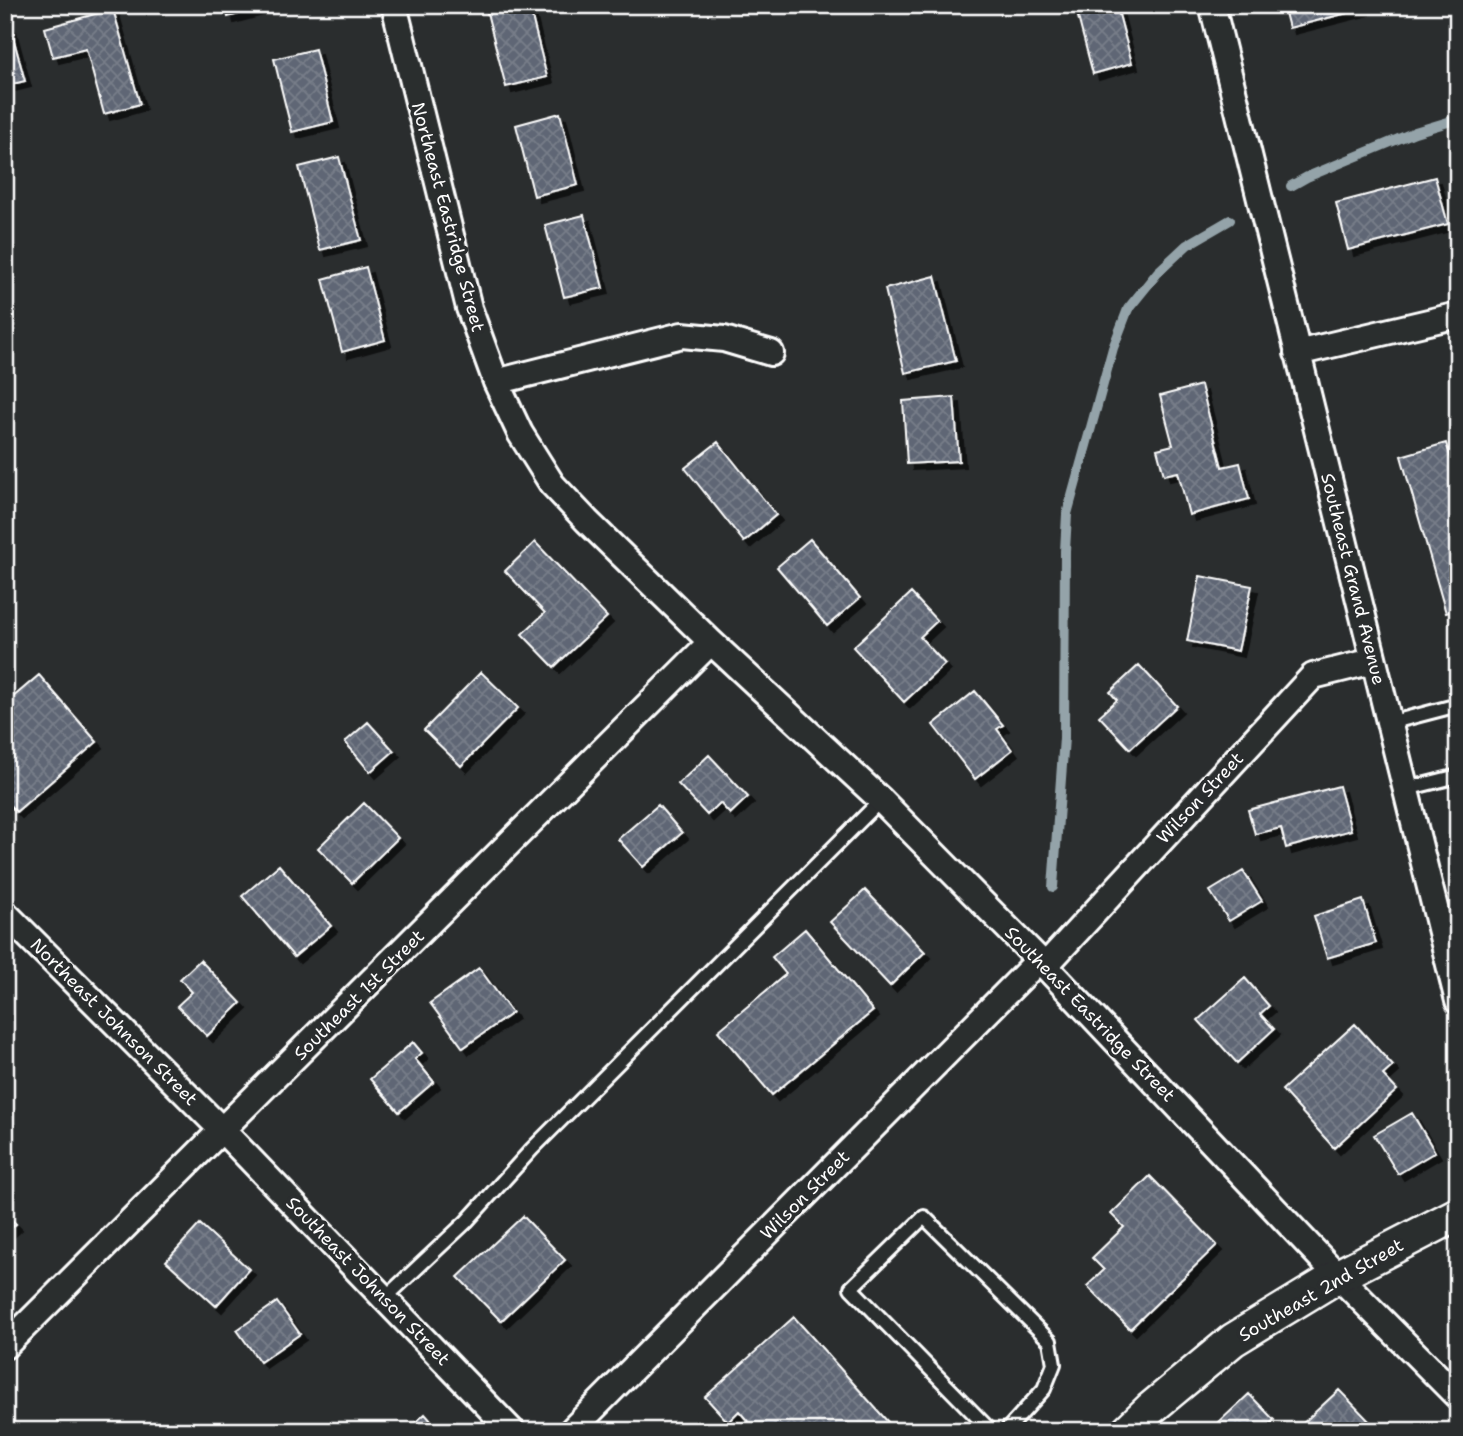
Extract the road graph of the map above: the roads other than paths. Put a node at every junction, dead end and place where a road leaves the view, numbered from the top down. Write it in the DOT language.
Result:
graph roads {
  1 [pos="394,5"];
  2 [pos="1212,5"];
  3 [pos="1458,315"];
  4 [pos="771,353"];
  5 [pos="1297,354"];
  6 [pos="496,382"];
  7 [pos="711,642"];
  8 [pos="1373,661"];
  9 [pos="1458,705"];
  10 [pos="1389,723"];
  11 [pos="1458,776"];
  12 [pos="1406,789"];
  13 [pos="881,800"];
  14 [pos="5,913"];
  15 [pos="1042,963"];
  16 [pos="1458,1001"];
  17 [pos="223,1131"];
  18 [pos="1458,1214"];
  19 [pos="1338,1276"];
  20 [pos="385,1298"];
  21 [pos="5,1346"];
  22 [pos="1458,1396"];
  23 [pos="512,1431"];
  24 [pos="571,1431"];
  25 [pos="991,1431"];
  26 [pos="1006,1431"];
  27 [pos="1127,1431"];
  1 -- 6 [label="street, Northeast Eastridge Street"];
  2 -- 5 [label="street, Southeast Grand Avenue"];
  3 -- 5 [label="street"];
  4 -- 6 [label="street"];
  5 -- 8 [label="street, Southeast Grand Avenue"];
  6 -- 7 [label="street, Northeast Eastridge Street"];
  7 -- 13 [label="street, Southeast Eastridge Street"];
  7 -- 17 [label="street, Southeast 1st Street"];
  8 -- 10 [label="street, Southeast Grand Avenue"];
  8 -- 15 [label="street, Wilson Street"];
  9 -- 10 [label="lane"];
  10 -- 12 [label="street, Southeast Grand Avenue"];
  11 -- 12 [label="lane"];
  12 -- 16 [label="street, Southeast Grand Avenue"];
  13 -- 15 [label="street, Southeast Eastridge Street"];
  13 -- 20 [label="lane"];
  14 -- 17 [label="street, Northeast Johnson Street"];
  15 -- 19 [label="street, Southeast Eastridge Street"];
  15 -- 24 [label="street, Wilson Street"];
  17 -- 20 [label="street, Southeast Johnson Street"];
  17 -- 21 [label="street, Southeast 1st Street"];
  18 -- 19 [label="street, Southeast 2nd Street"];
  19 -- 22 [label="street, Southeast Eastridge Street"];
  19 -- 27 [label="street, Southeast 2nd Street"];
  20 -- 23 [label="street, Southeast Johnson Street"];
  25 -- 26 [label="lane"];
}
